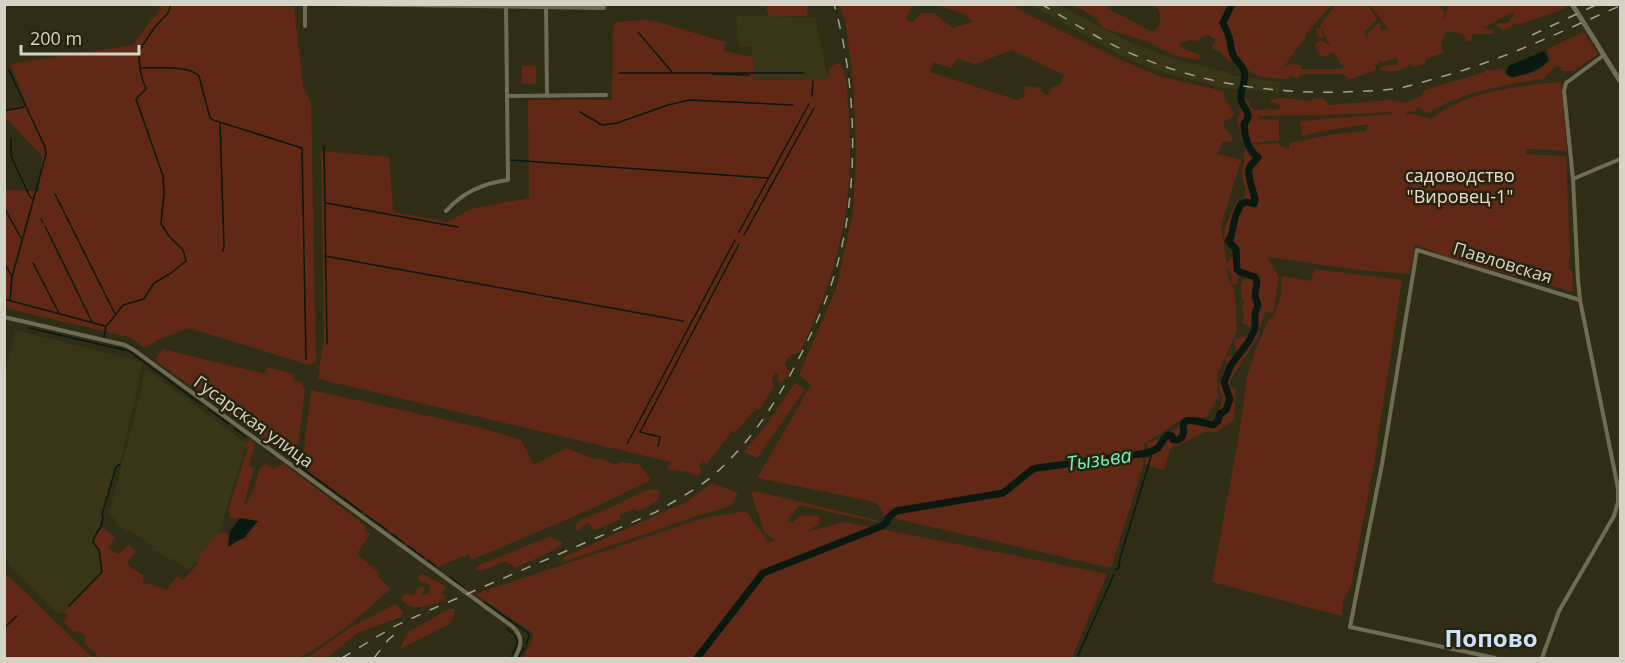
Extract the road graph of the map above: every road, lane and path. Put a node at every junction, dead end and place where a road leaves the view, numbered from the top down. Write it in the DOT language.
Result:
graph roads {
  1 [pos="305,4"];
  2 [pos="335,4"];
  3 [pos="1572,4"];
  4 [pos="546,6"];
  5 [pos="506,7"];
  6 [pos="604,8"];
  7 [pos="305,26"];
  8 [pos="1604,55"];
  9 [pos="1620,81"];
  10 [pos="606,95"];
  11 [pos="507,96"];
  12 [pos="547,96"];
  13 [pos="1620,159"];
  14 [pos="1573,179"];
  15 [pos="446,211"];
  16 [pos="1580,300"];
  17 [pos="4,317"];
  18 [pos="515,658"];
  19 [pos="1495,658"];
  20 [pos="1542,658"];
  1 -- 7 [label="street"];
  2 -- 5 [label="street"];
  3 -- 8 [label="main road"];
  4 -- 5 [label="street"];
  4 -- 6 [label="street"];
  4 -- 12 [label="street"];
  5 -- 11 [label="street"];
  8 -- 9 [label="main road"];
  8 -- 14 [label="street"];
  10 -- 12 [label="street"];
  11 -- 12 [label="street"];
  11 -- 15 [label="street"];
  13 -- 14 [label="street"];
  14 -- 16 [label="street"];
  16 -- 19 [label="street, Павловская"];
  16 -- 20 [label="street"];
  17 -- 18 [label="street, Гусарская улица"];
}
